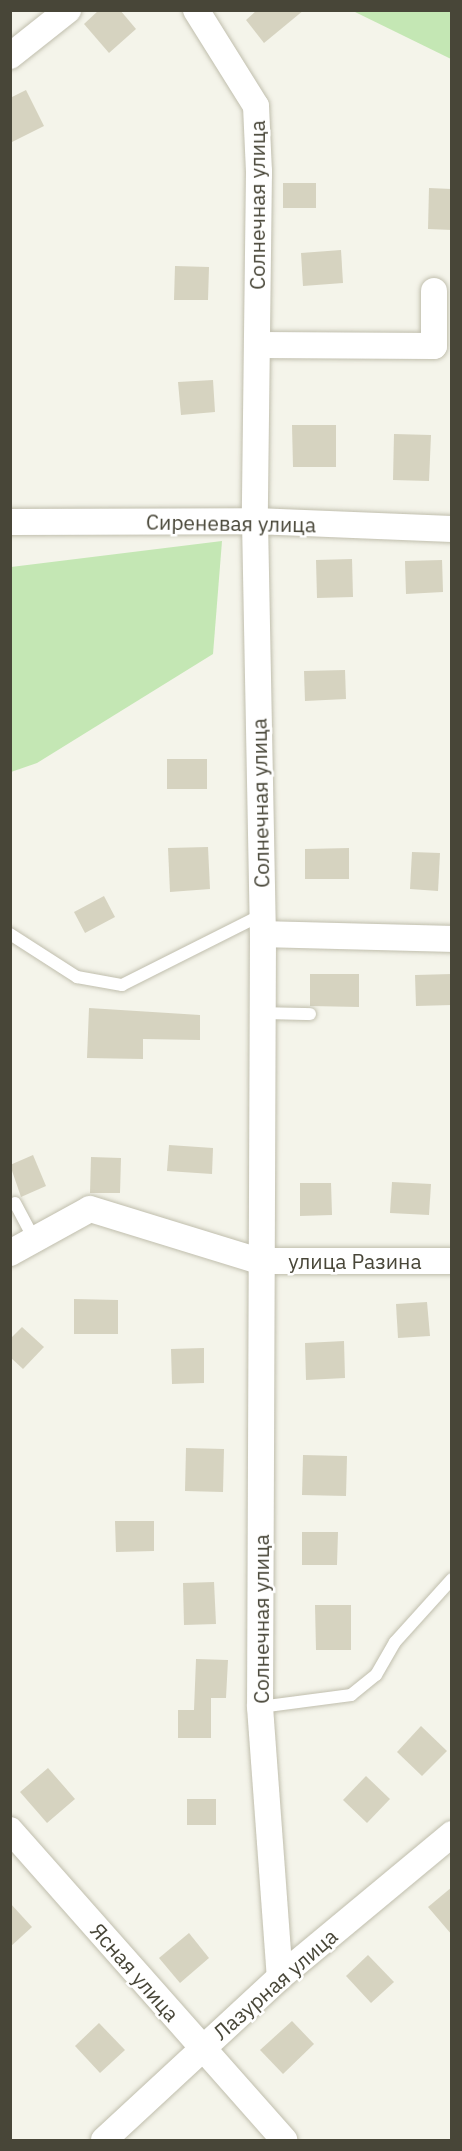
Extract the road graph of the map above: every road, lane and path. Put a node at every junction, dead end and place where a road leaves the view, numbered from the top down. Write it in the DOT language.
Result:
graph roads {
  1 [pos="69,10"];
  2 [pos="196,10"];
  3 [pos="10,56"];
  4 [pos="434,291"];
  5 [pos="257,345"];
  6 [pos="255,521"];
  7 [pos="10,522"];
  8 [pos="452,529"];
  9 [pos="263,924"];
  10 [pos="10,934"];
  11 [pos="452,939"];
  12 [pos="262,1012"];
  13 [pos="310,1014"];
  14 [pos="15,1203"];
  15 [pos="34,1238"];
  16 [pos="10,1253"];
  17 [pos="259,1261"];
  18 [pos="452,1261"];
  19 [pos="452,1579"];
  20 [pos="261,1707"];
  21 [pos="10,1830"];
  22 [pos="452,1834"];
  23 [pos="280,1977"];
  24 [pos="201,2049"];
  25 [pos="104,2140"];
  26 [pos="284,2140"];
  1 -- 3 [label="street"];
  2 -- 5 [label="street, Солнечная улица"];
  4 -- 5 [label="street"];
  5 -- 6 [label="street, Солнечная улица"];
  6 -- 7 [label="street, Сиреневая улица"];
  6 -- 8 [label="street, Сиреневая улица"];
  6 -- 9 [label="street, Солнечная улица"];
  9 -- 10 [label="lane"];
  9 -- 11 [label="street"];
  9 -- 12 [label="street, Солнечная улица"];
  12 -- 13 [label="lane"];
  12 -- 17 [label="street, Солнечная улица"];
  14 -- 15 [label="lane"];
  15 -- 16 [label="street"];
  15 -- 17 [label="street"];
  17 -- 18 [label="street, улица Разина"];
  17 -- 20 [label="street, Солнечная улица"];
  19 -- 20 [label="lane"];
  20 -- 23 [label="street, Солнечная улица"];
  21 -- 24 [label="street, Ясная улица"];
  22 -- 23 [label="street, Лазурная улица"];
  23 -- 24 [label="street, Лазурная улица"];
  24 -- 25 [label="street, Лазурная улица"];
  24 -- 26 [label="street, Ясная улица"];
}
